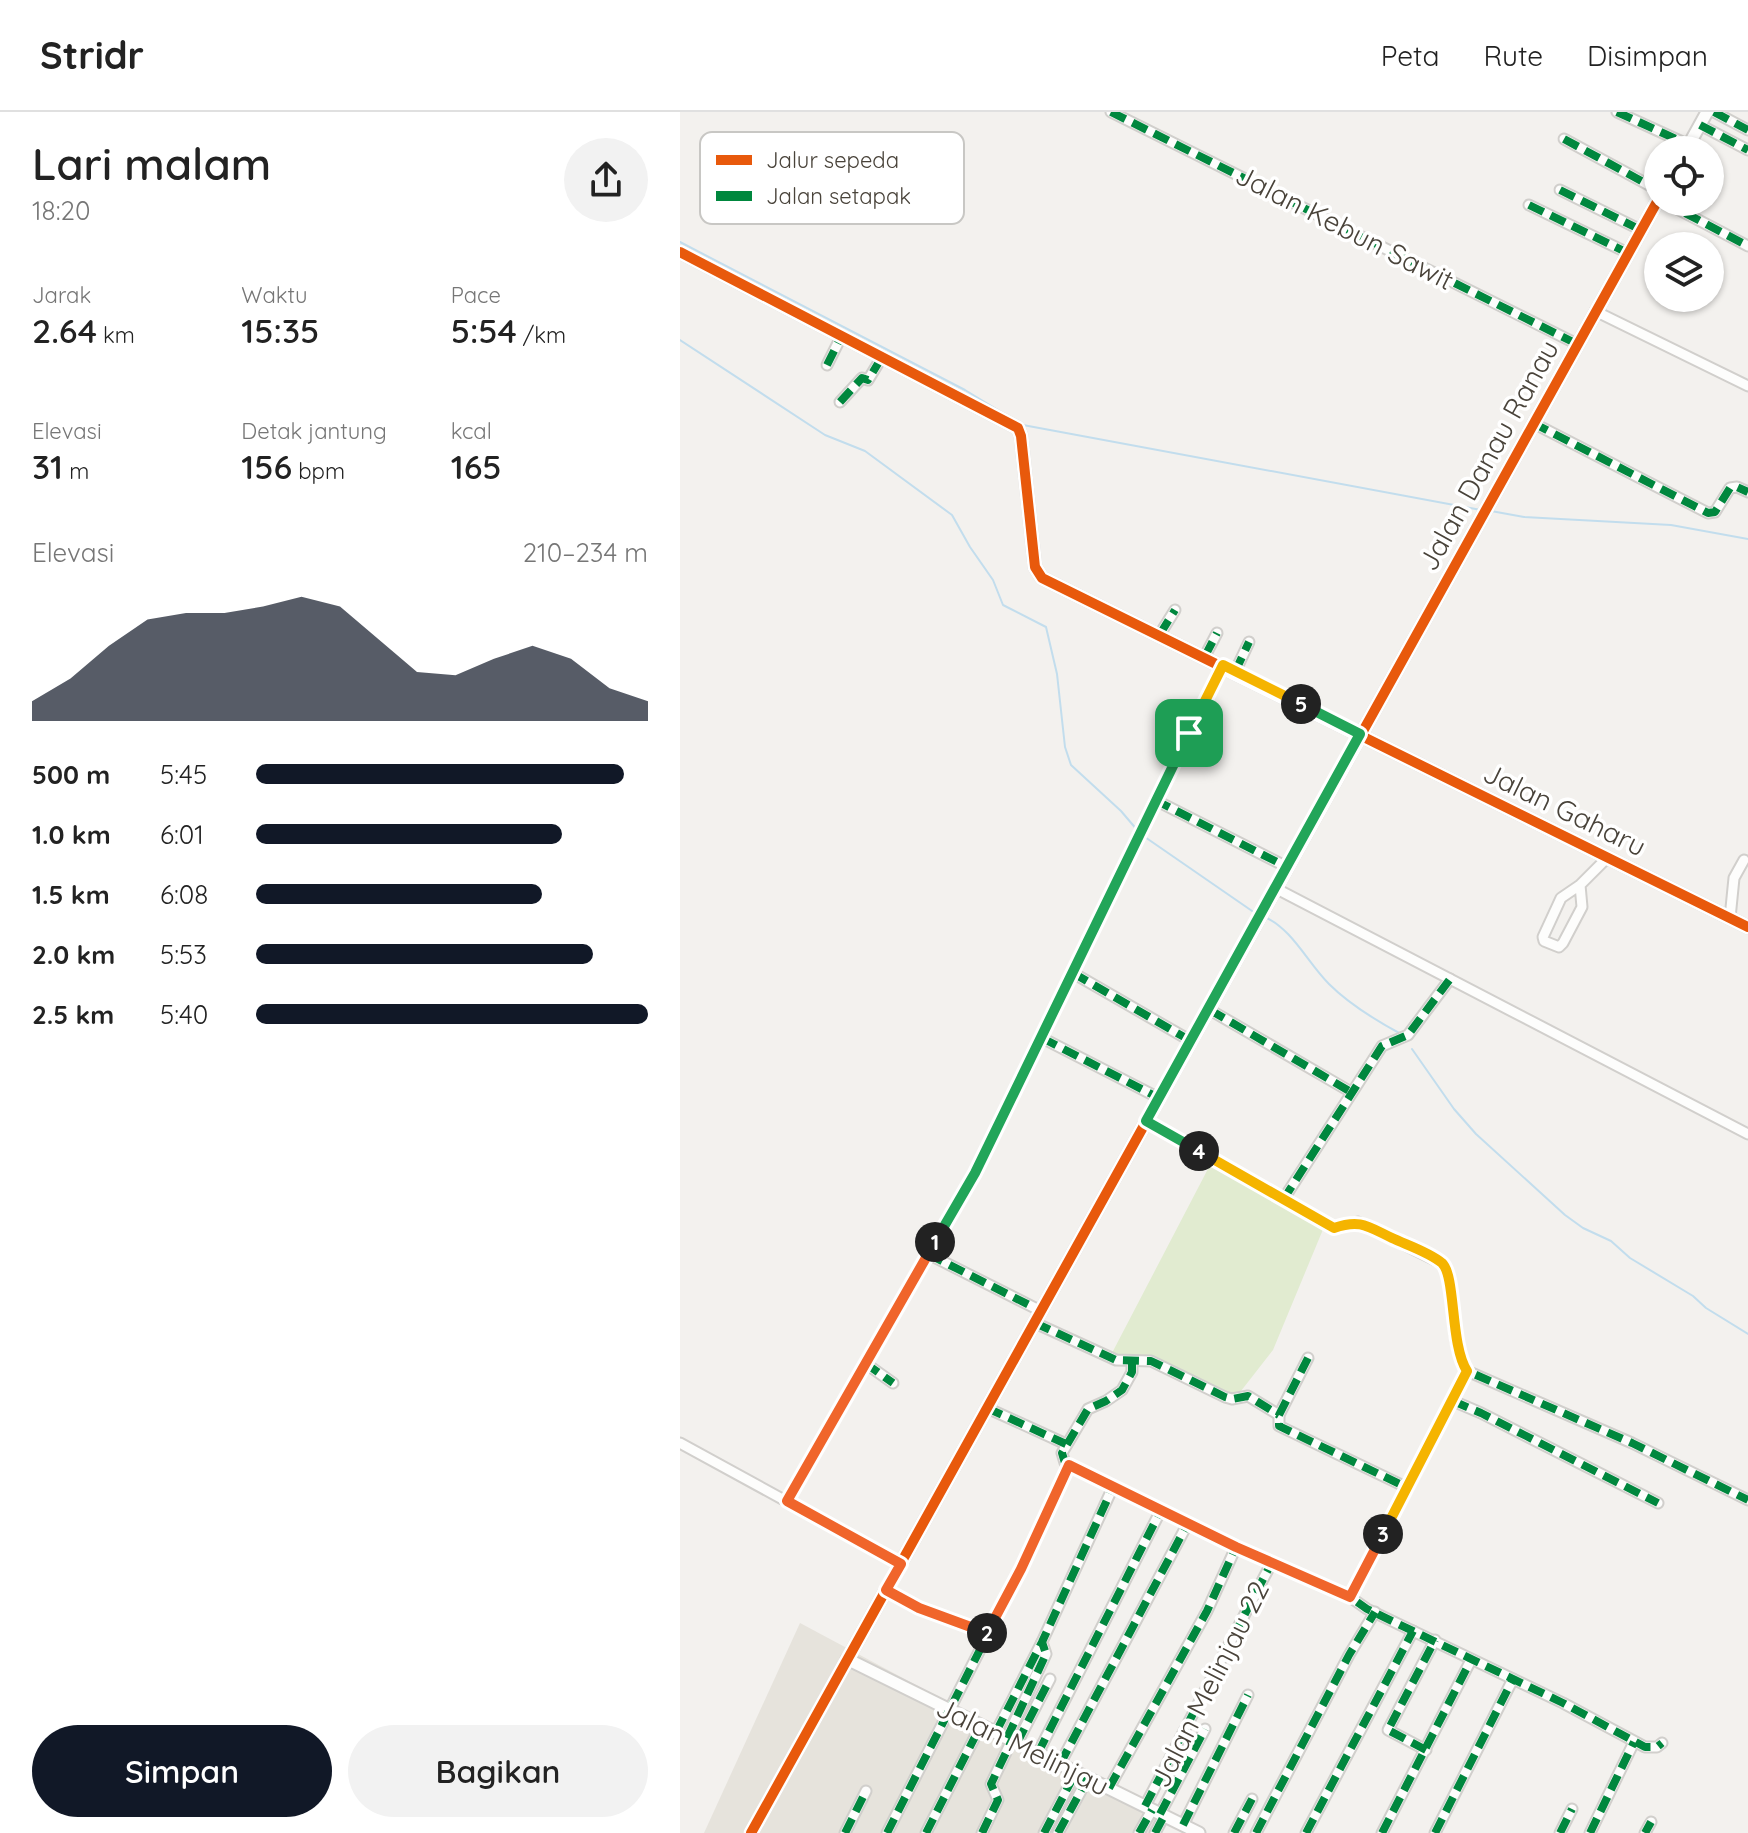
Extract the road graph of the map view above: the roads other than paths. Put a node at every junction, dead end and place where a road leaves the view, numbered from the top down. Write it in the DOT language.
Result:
graph roads {
  1 [pos="1111,112"];
  2 [pos="1617,112"];
  3 [pos="1707,112"];
  4 [pos="1714,112"];
  5 [pos="1700,125"];
  6 [pos="1748,130"];
  7 [pos="1664,136"];
  8 [pos="1694,136"];
  9 [pos="1564,139"];
  10 [pos="1748,150"];
  11 [pos="1644,182"];
  12 [pos="1560,190"];
  13 [pos="1529,205"];
  14 [pos="1649,216"];
  15 [pos="1691,216"];
  16 [pos="1641,230"];
  17 [pos="1748,246"];
  18 [pos="680,252"];
  19 [pos="1628,253"];
  20 [pos="1595,311"];
  21 [pos="841,337"];
  22 [pos="1577,344"];
  23 [pos="882,357"];
  24 [pos="827,365"];
  25 [pos="1748,386"];
  26 [pos="840,402"];
  27 [pos="1533,423"];
  28 [pos="1748,492"];
  29 [pos="1175,610"];
  30 [pos="1217,633"];
  31 [pos="1160,634"];
  32 [pos="1249,642"];
  33 [pos="1205,656"];
  34 [pos="1223,665"];
  35 [pos="1235,672"];
  36 [pos="1360,734"];
  37 [pos="1155,800"];
  38 [pos="1608,857"];
  39 [pos="1744,860"];
  40 [pos="1287,867"];
  41 [pos="1580,885"];
  42 [pos="1275,888"];
  43 [pos="1730,918"];
  44 [pos="1748,927"];
  45 [pos="1073,973"];
  46 [pos="1450,979"];
  47 [pos="1210,1010"];
  48 [pos="1042,1038"];
  49 [pos="1191,1041"];
  50 [pos="1351,1092"];
  51 [pos="1159,1098"];
  52 [pos="1146,1121"];
  53 [pos="1748,1134"];
  54 [pos="1283,1200"];
  55 [pos="928,1254"];
  56 [pos="1041,1311"];
  57 [pos="1035,1323"];
  58 [pos="1308,1358"];
  59 [pos="1132,1361"];
  60 [pos="865,1363"];
  61 [pos="1467,1371"];
  62 [pos="893,1383"];
  63 [pos="1453,1401"];
  64 [pos="987,1408"];
  65 [pos="1279,1415"];
  66 [pos="680,1443"];
  67 [pos="1066,1444"];
  68 [pos="1069,1465"];
  69 [pos="1113,1487"];
  70 [pos="1408,1488"];
  71 [pos="1748,1500"];
  72 [pos="787,1501"];
  73 [pos="1658,1503"];
  74 [pos="1161,1510"];
  75 [pos="1188,1523"];
  76 [pos="1236,1547"];
  77 [pos="1272,1562"];
  78 [pos="901,1564"];
  79 [pos="886,1590"];
  80 [pos="1350,1597"];
  81 [pos="1375,1612"];
  82 [pos="1413,1631"];
  83 [pos="989,1634"];
  84 [pos="1435,1640"];
  85 [pos="847,1659"];
  86 [pos="1471,1660"];
  87 [pos="1050,1679"];
  88 [pos="1513,1679"];
  89 [pos="1248,1695"];
  90 [pos="951,1710"];
  91 [pos="981,1725"];
  92 [pos="1205,1729"];
  93 [pos="1008,1738"];
  94 [pos="1634,1742"];
  95 [pos="1662,1743"];
  96 [pos="1426,1750"];
  97 [pos="1038,1753"];
  98 [pos="1060,1764"];
  99 [pos="1076,1772"];
  100 [pos="1088,1778"];
  101 [pos="1109,1788"];
  102 [pos="866,1791"];
  103 [pos="1252,1799"];
  104 [pos="1572,1809"];
  105 [pos="1155,1811"];
  106 [pos="1651,1822"];
  107 [pos="1183,1825"];
  108 [pos="751,1833"];
  109 [pos="845,1833"];
  110 [pos="887,1833"];
  111 [pos="926,1833"];
  112 [pos="982,1833"];
  113 [pos="1044,1833"];
  114 [pos="1058,1833"];
  115 [pos="1139,1833"];
  116 [pos="1155,1833"];
  117 [pos="1199,1833"];
  118 [pos="1234,1833"];
  119 [pos="1256,1833"];
  120 [pos="1306,1833"];
  121 [pos="1382,1833"];
  122 [pos="1435,1833"];
  123 [pos="1560,1833"];
  124 [pos="1590,1833"];
  125 [pos="1645,1833"];
  1 -- 22 [label="street, Jalan Kebun Sawit"];
  2 -- 7 [label="street"];
  3 -- 5 [label="street"];
  4 -- 6 [label="street"];
  5 -- 8 [label="street"];
  5 -- 10 [label="street"];
  9 -- 11 [label="street"];
  12 -- 16 [label="street"];
  13 -- 19 [label="street"];
  14 -- 16 [label="street, Jalan Danau Ranau"];
  15 -- 17 [label="street"];
  16 -- 19 [label="street, Jalan Danau Ranau"];
  18 -- 21 [label="street"];
  19 -- 20 [label="street, Jalan Danau Ranau"];
  20 -- 22 [label="street, Jalan Danau Ranau"];
  20 -- 25 [label="street"];
  21 -- 23 [label="street"];
  21 -- 24 [label="street"];
  22 -- 27 [label="street, Jalan Danau Ranau"];
  23 -- 26 [label="street"];
  23 -- 31 [label="street, Jalan Gaharu"];
  27 -- 28 [label="street"];
  27 -- 36 [label="street, Jalan Danau Ranau"];
  29 -- 31 [label="street"];
  30 -- 33 [label="street"];
  31 -- 33 [label="street, Jalan Gaharu"];
  32 -- 35 [label="street"];
  33 -- 34 [label="street, Jalan Gaharu"];
  34 -- 35 [label="street, Jalan Gaharu"];
  34 -- 37 [label="street"];
  35 -- 36 [label="street, Jalan Gaharu"];
  36 -- 38 [label="street, Jalan Gaharu"];
  36 -- 40 [label="street, Jalan Danau Ranau"];
  37 -- 40 [label="street"];
  37 -- 45 [label="street"];
  38 -- 41 [label="street"];
  38 -- 43 [label="street, Jalan Gaharu"];
  39 -- 43 [label="street"];
  40 -- 42 [label="street, Jalan Danau Ranau"];
  41 -- 41 [label="street"];
  42 -- 46 [label="street"];
  42 -- 47 [label="street, Jalan Danau Ranau"];
  43 -- 44 [label="street, Jalan Gaharu"];
  45 -- 48 [label="street"];
  45 -- 49 [label="street"];
  46 -- 50 [label="street"];
  46 -- 53 [label="street"];
  47 -- 49 [label="street, Jalan Danau Ranau"];
  47 -- 50 [label="street"];
  48 -- 51 [label="street"];
  48 -- 55 [label="street"];
  49 -- 51 [label="street, Jalan Danau Ranau"];
  50 -- 54 [label="street"];
  51 -- 52 [label="street, Jalan Danau Ranau"];
  52 -- 54 [label="street"];
  52 -- 56 [label="street, Jalan Danau Ranau"];
  54 -- 61 [label="street"];
  55 -- 56 [label="street"];
  55 -- 60 [label="street"];
  56 -- 57 [label="street, Jalan Danau Ranau"];
  57 -- 59 [label="street"];
  57 -- 64 [label="street, Jalan Danau Ranau"];
  58 -- 65 [label="street"];
  59 -- 65 [label="street"];
  59 -- 67 [label="street"];
  60 -- 62 [label="street"];
  60 -- 72 [label="street"];
  61 -- 63 [label="street"];
  61 -- 71 [label="street"];
  63 -- 70 [label="street"];
  63 -- 73 [label="street"];
  64 -- 67 [label="street"];
  64 -- 78 [label="street, Jalan Danau Ranau"];
  65 -- 70 [label="street"];
  66 -- 72 [label="street"];
  67 -- 68 [label="street"];
  68 -- 69 [label="street"];
  68 -- 83 [label="street"];
  69 -- 74 [label="street"];
  69 -- 93 [label="street"];
  70 -- 80 [label="street"];
  72 -- 78 [label="street"];
  74 -- 75 [label="street"];
  74 -- 97 [label="street"];
  75 -- 76 [label="street"];
  75 -- 98 [label="street"];
  76 -- 77 [label="street"];
  76 -- 101 [label="street"];
  77 -- 80 [label="street"];
  77 -- 105 [label="street, Jalan Melinjau 22"];
  78 -- 79 [label="street, Jalan Danau Ranau"];
  79 -- 83 [label="street"];
  79 -- 85 [label="street, Jalan Danau Ranau"];
  80 -- 81 [label="street"];
  81 -- 82 [label="street"];
  81 -- 119 [label="street"];
  82 -- 84 [label="street"];
  82 -- 120 [label="street"];
  83 -- 90 [label="street"];
  84 -- 86 [label="street"];
  84 -- 96 [label="street"];
  85 -- 90 [label="street, Jalan Melinjau"];
  85 -- 108 [label="street, Jalan Danau Ranau"];
  86 -- 88 [label="street"];
  86 -- 96 [label="street"];
  87 -- 93 [label="street"];
  88 -- 94 [label="street"];
  88 -- 122 [label="street"];
  89 -- 107 [label="street"];
  90 -- 91 [label="street, Jalan Melinjau"];
  90 -- 110 [label="street"];
  91 -- 93 [label="street, Jalan Melinjau"];
  91 -- 111 [label="street"];
  92 -- 105 [label="street"];
  93 -- 97 [label="street, Jalan Melinjau"];
  93 -- 112 [label="street"];
  94 -- 95 [label="street"];
  94 -- 124 [label="street"];
  96 -- 121 [label="street"];
  97 -- 98 [label="street, Jalan Melinjau"];
  98 -- 99 [label="street, Jalan Melinjau"];
  99 -- 100 [label="street, Jalan Melinjau"];
  99 -- 113 [label="street"];
  100 -- 101 [label="street, Jalan Melinjau"];
  100 -- 114 [label="street"];
  101 -- 105 [label="street, Jalan Melinjau"];
  102 -- 109 [label="street"];
  103 -- 118 [label="street"];
  104 -- 123 [label="street"];
  105 -- 107 [label="street, Jalan Melinjau"];
  105 -- 115 [label="street"];
  105 -- 116 [label="street"];
  106 -- 125 [label="street"];
  107 -- 117 [label="street, Jalan Melinjau"];
}
